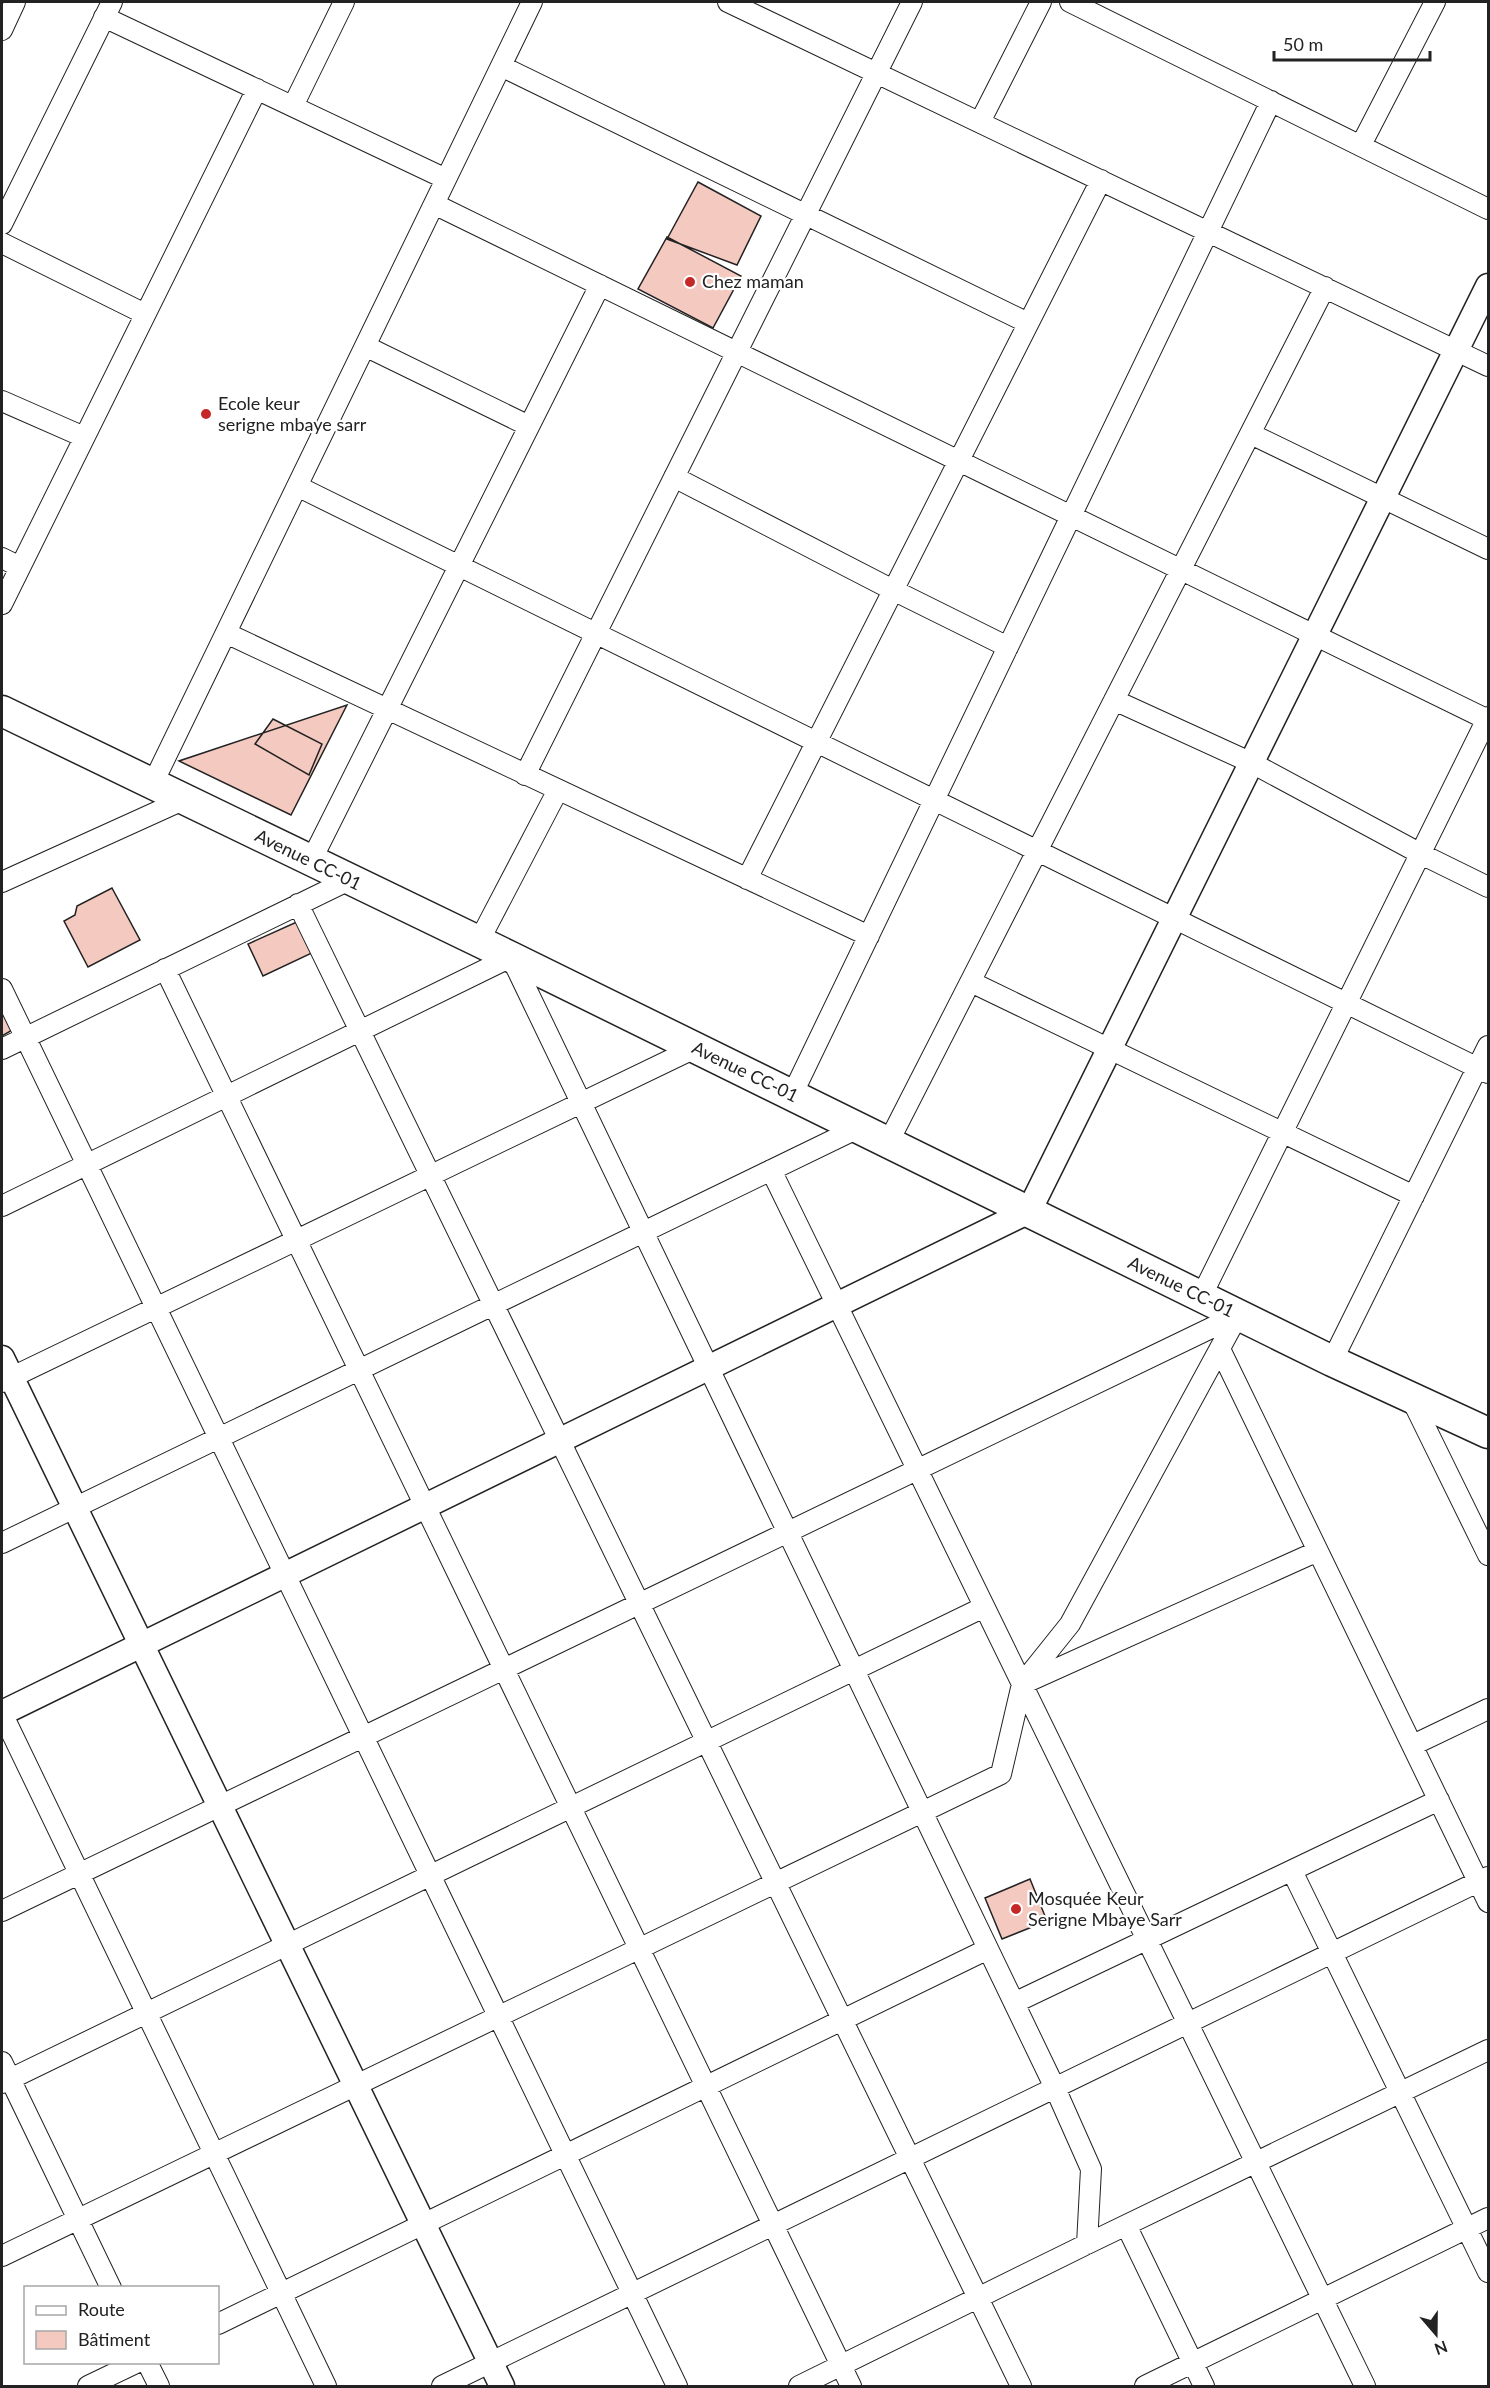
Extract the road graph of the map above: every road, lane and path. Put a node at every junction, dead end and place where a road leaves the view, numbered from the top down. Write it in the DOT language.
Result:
graph roads {
  1 [pos="15,2"];
  2 [pos="344,2"];
  3 [pos="532,2"];
  4 [pos="732,2"];
  5 [pos="912,2"];
  6 [pos="1041,2"];
  7 [pos="1070,2"];
  8 [pos="1428,4"];
  9 [pos="108,9"];
  10 [pos="2,30"];
  11 [pos="501,66"];
  12 [pos="877,73"];
  13 [pos="257,90"];
  14 [pos="1271,101"];
  15 [pos="293,106"];
  16 [pos="980,122"];
  17 [pos="1361,145"];
  18 [pos="446,178"];
  19 [pos="1101,180"];
  20 [pos="434,204"];
  21 [pos="1488,209"];
  22 [pos="806,214"];
  23 [pos="2,224"];
  24 [pos="1208,231"];
  25 [pos="2,243"];
  26 [pos="600,285"];
  27 [pos="1488,286"];
  28 [pos="1325,287"];
  29 [pos="145,314"];
  30 [pos="1028,323"];
  31 [pos="365,346"];
  32 [pos="1457,350"];
  33 [pos="736,352"];
  34 [pos="1488,366"];
  35 [pos="2,401"];
  36 [pos="529,426"];
  37 [pos="1251,434"];
  38 [pos="84,437"];
  39 [pos="959,460"];
  40 [pos="674,477"];
  41 [pos="297,486"];
  42 [pos="1383,498"];
  43 [pos="1071,516"];
  44 [pos="1488,549"];
  45 [pos="2,558"];
  46 [pos="459,565"];
  47 [pos="20,567"];
  48 [pos="1181,569"];
  49 [pos="893,590"];
  50 [pos="2,604"];
  51 [pos="226,633"];
  52 [pos="596,633"];
  53 [pos="1315,635"];
  54 [pos="1008,647"];
  55 [pos="1114,700"];
  56 [pos="387,709"];
  57 [pos="2,711"];
  58 [pos="1488,719"];
  59 [pos="817,741"];
  60 [pos="1252,763"];
  61 [pos="525,775"];
  62 [pos="152,785"];
  63 [pos="558,790"];
  64 [pos="183,800"];
  65 [pos="934,800"];
  66 [pos="1038,850"];
  67 [pos="1420,854"];
  68 [pos="311,861"];
  69 [pos="747,879"];
  70 [pos="349,880"];
  71 [pos="2,882"];
  72 [pos="1488,887"];
  73 [pos="298,904"];
  74 [pos="1174,918"];
  75 [pos="868,936"];
  76 [pos="479,941"];
  77 [pos="510,957"];
  78 [pos="165,969"];
  79 [pos="971,982"];
  80 [pos="2,989"];
  81 [pos="1347,1003"];
  82 [pos="359,1031"];
  83 [pos="25,1037"];
  84 [pos="1488,1046"];
  85 [pos="696,1047"];
  86 [pos="2,1049"];
  87 [pos="1109,1049"];
  88 [pos="1483,1070"];
  89 [pos="792,1095"];
  90 [pos="226,1096"];
  91 [pos="581,1103"];
  92 [pos="858,1128"];
  93 [pos="1282,1133"];
  94 [pos="888,1143"];
  95 [pos="86,1164"];
  96 [pos="771,1170"];
  97 [pos="430,1175"];
  98 [pos="1414,1196"];
  99 [pos="2,1206"];
  100 [pos="1029,1212"];
  101 [pos="643,1232"];
  102 [pos="296,1240"];
  103 [pos="1201,1297"];
  104 [pos="493,1304"];
  105 [pos="837,1305"];
  106 [pos="156,1308"];
  107 [pos="1238,1316"];
  108 [pos="1220,1349"];
  109 [pos="1332,1361"];
  110 [pos="708,1368"];
  111 [pos="359,1370"];
  112 [pos="5,1372"];
  113 [pos="1411,1398"];
  114 [pos="1488,1433"];
  115 [pos="218,1438"];
  116 [pos="559,1440"];
  117 [pos="917,1470"];
  118 [pos="425,1506"];
  119 [pos="75,1507"];
  120 [pos="788,1533"];
  121 [pos="2,1543"];
  122 [pos="1318,1551"];
  123 [pos="1488,1555"];
  124 [pos="285,1574"];
  125 [pos="639,1604"];
  126 [pos="984,1607"];
  127 [pos="142,1644"];
  128 [pos="504,1669"];
  129 [pos="854,1670"];
  130 [pos="1022,1684"];
  131 [pos="1488,1708"];
  132 [pos="2,1713"];
  133 [pos="363,1737"];
  134 [pos="706,1742"];
  135 [pos="1413,1745"];
  136 [pos="1439,1800"];
  137 [pos="220,1806"];
  138 [pos="571,1807"];
  139 [pos="922,1812"];
  140 [pos="1292,1871"];
  141 [pos="79,1874"];
  142 [pos="430,1875"];
  143 [pos="1484,1880"];
  144 [pos="775,1883"];
  145 [pos="1488,1902"];
  146 [pos="2,1911"];
  147 [pos="1147,1940"];
  148 [pos="287,1945"];
  149 [pos="639,1949"];
  150 [pos="988,1949"];
  151 [pos="1332,1953"];
  152 [pos="1014,2003"];
  153 [pos="146,2013"];
  154 [pos="498,2017"];
  155 [pos="842,2020"];
  156 [pos="1188,2024"];
  157 [pos="1488,2050"];
  158 [pos="4,2074"];
  159 [pos="356,2086"];
  160 [pos="706,2086"];
  161 [pos="1055,2088"];
  162 [pos="1401,2093"];
  163 [pos="214,2154"];
  164 [pos="565,2155"];
  165 [pos="910,2159"];
  166 [pos="1256,2164"];
  167 [pos="1488,2218"];
  168 [pos="78,2220"];
  169 [pos="423,2224"];
  170 [pos="773,2226"];
  171 [pos="1126,2227"];
  172 [pos="1467,2229"];
  173 [pos="1087,2244"];
  174 [pos="2,2256"];
  175 [pos="1488,2272"];
  176 [pos="110,2286"];
  177 [pos="281,2293"];
  178 [pos="632,2294"];
  179 [pos="978,2299"];
  180 [pos="1323,2299"];
  181 [pos="219,2324"];
  182 [pos="490,2363"];
  183 [pos="1193,2363"];
  184 [pos="134,2364"];
  185 [pos="148,2364"];
  186 [pos="841,2366"];
  187 [pos="88,2386"];
  188 [pos="159,2386"];
  189 [pos="326,2386"];
  190 [pos="442,2386"];
  191 [pos="502,2386"];
  192 [pos="677,2386"];
  193 [pos="799,2386"];
  194 [pos="851,2386"];
  195 [pos="1021,2386"];
  196 [pos="1145,2386"];
  197 [pos="1204,2386"];
  198 [pos="1365,2386"];
  1 -- 10 [label="street"];
  2 -- 15 [label="street"];
  3 -- 11 [label="street"];
  4 -- 12 [label="street"];
  5 -- 12 [label="street"];
  6 -- 16 [label="street"];
  7 -- 14 [label="street"];
  8 -- 17 [label="street"];
  9 -- 13 [label="street"];
  9 -- 23 [label="street"];
  11 -- 18 [label="street"];
  11 -- 22 [label="street"];
  12 -- 16 [label="street"];
  12 -- 22 [label="street"];
  13 -- 15 [label="street"];
  13 -- 29 [label="street"];
  14 -- 17 [label="street"];
  14 -- 24 [label="street"];
  15 -- 18 [label="street"];
  16 -- 19 [label="street"];
  17 -- 21 [label="street"];
  18 -- 20 [label="street"];
  19 -- 24 [label="street"];
  19 -- 30 [label="street"];
  20 -- 26 [label="street"];
  20 -- 31 [label="street"];
  22 -- 30 [label="street"];
  22 -- 33 [label="street"];
  24 -- 28 [label="street"];
  24 -- 43 [label="street"];
  25 -- 29 [label="street"];
  26 -- 33 [label="street"];
  26 -- 36 [label="street"];
  27 -- 32 [label="street"];
  28 -- 32 [label="street"];
  28 -- 37 [label="street"];
  29 -- 38 [label="street"];
  30 -- 39 [label="street"];
  31 -- 36 [label="street"];
  31 -- 41 [label="street"];
  32 -- 34 [label="street"];
  32 -- 42 [label="street"];
  33 -- 39 [label="street"];
  33 -- 40 [label="street"];
  35 -- 38 [label="street"];
  36 -- 46 [label="street"];
  37 -- 42 [label="street"];
  37 -- 48 [label="street"];
  38 -- 47 [label="street"];
  39 -- 43 [label="street"];
  39 -- 49 [label="street"];
  40 -- 49 [label="street"];
  40 -- 52 [label="street"];
  41 -- 46 [label="street"];
  41 -- 51 [label="street"];
  42 -- 44 [label="street"];
  42 -- 53 [label="street"];
  43 -- 48 [label="street"];
  43 -- 54 [label="street"];
  45 -- 47 [label="street"];
  46 -- 52 [label="street"];
  46 -- 56 [label="street"];
  47 -- 50 [label="street"];
  48 -- 53 [label="street"];
  48 -- 55 [label="street"];
  49 -- 54 [label="street"];
  49 -- 59 [label="street"];
  51 -- 56 [label="street"];
  51 -- 62 [label="street"];
  52 -- 59 [label="street"];
  52 -- 61 [label="street"];
  53 -- 58 [label="street"];
  53 -- 60 [label="street"];
  54 -- 65 [label="street"];
  55 -- 60 [label="street"];
  55 -- 66 [label="street"];
  56 -- 61 [label="street"];
  56 -- 68 [label="street"];
  57 -- 62 [label="main road, Avenue CC-01"];
  58 -- 67 [label="street"];
  59 -- 65 [label="street"];
  59 -- 69 [label="street"];
  60 -- 67 [label="street"];
  60 -- 74 [label="street"];
  61 -- 63 [label="street"];
  62 -- 64 [label="main road, Avenue CC-01"];
  63 -- 69 [label="street"];
  63 -- 76 [label="street"];
  64 -- 68 [label="main road, Avenue CC-01"];
  64 -- 71 [label="street"];
  65 -- 66 [label="street"];
  65 -- 75 [label="street"];
  66 -- 74 [label="street"];
  66 -- 79 [label="street"];
  67 -- 72 [label="street"];
  67 -- 81 [label="street"];
  68 -- 70 [label="main road, Avenue CC-01"];
  69 -- 75 [label="street"];
  70 -- 73 [label="street"];
  70 -- 76 [label="main road, Avenue CC-01"];
  73 -- 78 [label="street"];
  73 -- 82 [label="street"];
  74 -- 81 [label="street"];
  74 -- 87 [label="street"];
  75 -- 89 [label="street"];
  76 -- 77 [label="main road, Avenue CC-01"];
  77 -- 82 [label="street"];
  77 -- 85 [label="main road, Avenue CC-01"];
  77 -- 91 [label="street"];
  78 -- 83 [label="street"];
  78 -- 90 [label="street"];
  79 -- 87 [label="street"];
  79 -- 94 [label="street"];
  80 -- 83 [label="street"];
  81 -- 88 [label="street"];
  81 -- 93 [label="street"];
  82 -- 90 [label="street"];
  82 -- 97 [label="street"];
  83 -- 86 [label="street"];
  83 -- 95 [label="street"];
  84 -- 88 [label="street"];
  85 -- 89 [label="main road, Avenue CC-01"];
  85 -- 91 [label="street"];
  87 -- 93 [label="street"];
  87 -- 100 [label="street"];
  88 -- 98 [label="street"];
  89 -- 92 [label="main road, Avenue CC-01"];
  90 -- 95 [label="street"];
  90 -- 102 [label="street"];
  91 -- 97 [label="street"];
  91 -- 101 [label="street"];
  92 -- 94 [label="main road, Avenue CC-01"];
  92 -- 96 [label="street"];
  93 -- 98 [label="street"];
  93 -- 103 [label="street"];
  94 -- 100 [label="main road, Avenue CC-01"];
  95 -- 99 [label="street"];
  95 -- 106 [label="street"];
  96 -- 101 [label="street"];
  96 -- 105 [label="street"];
  97 -- 102 [label="street"];
  97 -- 104 [label="street"];
  98 -- 109 [label="street"];
  100 -- 103 [label="main road, Avenue CC-01"];
  100 -- 105 [label="street"];
  101 -- 104 [label="street"];
  101 -- 110 [label="street"];
  102 -- 106 [label="street"];
  102 -- 111 [label="street"];
  103 -- 107 [label="main road, Avenue CC-01"];
  104 -- 111 [label="street"];
  104 -- 116 [label="street"];
  105 -- 110 [label="street"];
  105 -- 117 [label="street"];
  106 -- 112 [label="street"];
  106 -- 115 [label="street"];
  107 -- 108 [label="street"];
  107 -- 109 [label="main road, Avenue CC-01"];
  107 -- 117 [label="street"];
  108 -- 122 [label="street"];
  108 -- 130 [label="street"];
  109 -- 113 [label="main road, Avenue CC-01"];
  110 -- 116 [label="street"];
  110 -- 120 [label="street"];
  111 -- 115 [label="street"];
  111 -- 118 [label="street"];
  112 -- 119 [label="street"];
  113 -- 114 [label="main road, Avenue CC-01"];
  113 -- 123 [label="street"];
  115 -- 119 [label="street"];
  115 -- 124 [label="street"];
  116 -- 118 [label="street"];
  116 -- 125 [label="street"];
  117 -- 120 [label="street"];
  117 -- 126 [label="street"];
  118 -- 124 [label="street"];
  118 -- 128 [label="street"];
  119 -- 121 [label="street"];
  119 -- 127 [label="street"];
  120 -- 125 [label="street"];
  120 -- 129 [label="street"];
  122 -- 130 [label="street"];
  122 -- 135 [label="street"];
  124 -- 127 [label="street"];
  124 -- 133 [label="street"];
  125 -- 128 [label="street"];
  125 -- 134 [label="street"];
  126 -- 129 [label="street"];
  126 -- 130 [label="street"];
  127 -- 132 [label="street"];
  127 -- 137 [label="street"];
  128 -- 133 [label="street"];
  128 -- 138 [label="street"];
  129 -- 134 [label="street"];
  129 -- 139 [label="street"];
  130 -- 139 [label="street"];
  130 -- 147 [label="street"];
  131 -- 135 [label="street"];
  132 -- 141 [label="street"];
  133 -- 137 [label="street"];
  133 -- 142 [label="street"];
  134 -- 138 [label="street"];
  134 -- 144 [label="street"];
  135 -- 136 [label="street"];
  136 -- 140 [label="street"];
  136 -- 143 [label="street"];
  137 -- 141 [label="street"];
  137 -- 148 [label="street"];
  138 -- 142 [label="street"];
  138 -- 149 [label="street"];
  139 -- 144 [label="street"];
  139 -- 150 [label="street"];
  140 -- 147 [label="street"];
  140 -- 151 [label="street"];
  141 -- 146 [label="street"];
  141 -- 153 [label="street"];
  142 -- 148 [label="street"];
  142 -- 154 [label="street"];
  143 -- 145 [label="street"];
  143 -- 151 [label="street"];
  144 -- 149 [label="street"];
  144 -- 155 [label="street"];
  147 -- 152 [label="street"];
  147 -- 156 [label="street"];
  148 -- 153 [label="street"];
  148 -- 159 [label="street"];
  149 -- 154 [label="street"];
  149 -- 160 [label="street"];
  150 -- 152 [label="street"];
  150 -- 155 [label="street"];
  151 -- 156 [label="street"];
  151 -- 162 [label="street"];
  152 -- 161 [label="street"];
  153 -- 158 [label="street"];
  153 -- 163 [label="street"];
  154 -- 159 [label="street"];
  154 -- 164 [label="street"];
  155 -- 160 [label="street"];
  155 -- 165 [label="street"];
  156 -- 161 [label="street"];
  156 -- 166 [label="street"];
  157 -- 162 [label="street"];
  158 -- 168 [label="street"];
  159 -- 163 [label="street"];
  159 -- 169 [label="street"];
  160 -- 164 [label="street"];
  160 -- 170 [label="street"];
  161 -- 165 [label="street"];
  161 -- 173 [label="street"];
  162 -- 166 [label="street"];
  162 -- 172 [label="street"];
  163 -- 168 [label="street"];
  163 -- 177 [label="street"];
  164 -- 169 [label="street"];
  164 -- 178 [label="street"];
  165 -- 170 [label="street"];
  165 -- 179 [label="street"];
  166 -- 171 [label="street"];
  166 -- 180 [label="street"];
  167 -- 172 [label="street"];
  168 -- 174 [label="street"];
  168 -- 176 [label="street"];
  169 -- 177 [label="street"];
  169 -- 182 [label="street"];
  170 -- 178 [label="street"];
  170 -- 186 [label="street"];
  171 -- 173 [label="street"];
  171 -- 183 [label="street"];
  172 -- 175 [label="street"];
  172 -- 180 [label="street"];
  173 -- 179 [label="street"];
  177 -- 181 [label="street"];
  177 -- 189 [label="street"];
  178 -- 182 [label="street"];
  178 -- 192 [label="street"];
  179 -- 186 [label="street"];
  179 -- 195 [label="street"];
  180 -- 183 [label="street"];
  180 -- 198 [label="street"];
  182 -- 190 [label="street"];
  182 -- 191 [label="street"];
  183 -- 196 [label="street"];
  183 -- 197 [label="street"];
  184 -- 187 [label="street"];
  185 -- 188 [label="street"];
  186 -- 193 [label="street"];
  186 -- 194 [label="street"];
}
